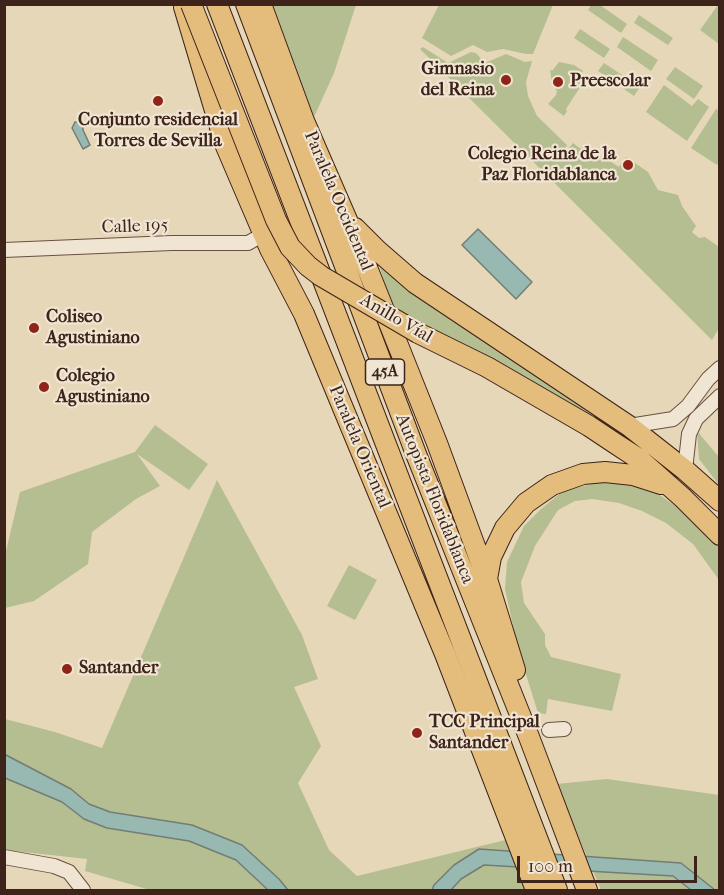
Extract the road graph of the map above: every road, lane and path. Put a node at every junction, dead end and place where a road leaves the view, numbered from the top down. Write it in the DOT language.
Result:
graph roads {
  1 [pos="183,4"];
  2 [pos="191,4"];
  3 [pos="217,4"];
  4 [pos="246,4"];
  5 [pos="261,4"];
  6 [pos="342,209"];
  7 [pos="264,234"];
  8 [pos="4,250"];
  9 [pos="720,368"];
  10 [pos="720,396"];
  11 [pos="629,426"];
  12 [pos="686,470"];
  13 [pos="683,498"];
  14 [pos="720,501"];
  15 [pos="720,535"];
  16 [pos="487,579"];
  17 [pos="445,654"];
  18 [pos="564,729"];
  19 [pos="495,730"];
  20 [pos="549,730"];
  21 [pos="530,737"];
  22 [pos="506,785"];
  23 [pos="4,857"];
  24 [pos="83,891"];
  25 [pos="536,891"];
  26 [pos="557,891"];
  27 [pos="587,891"];
  1 -- 7 [label="highway, Paralela Oriental"];
  2 -- 13 [label="highway, Anillo Víal, bridge"];
  3 -- 19 [label="highway, Autopista Floridablanca / 45A"];
  4 -- 21 [label="highway, Autopista Floridablanca / 45A"];
  5 -- 6 [label="highway, Paralela Occidental / 45A"];
  6 -- 11 [label="highway, Anillo Víal / 45A"];
  6 -- 16 [label="highway, Paralela Occidental / 45A"];
  7 -- 8 [label="street, Calle 195"];
  7 -- 17 [label="highway, Paralela Oriental"];
  9 -- 11 [label="street"];
  10 -- 12 [label="street"];
  11 -- 12 [label="highway, Anillo Víal / 45A"];
  12 -- 14 [label="highway, Anillo Víal / 45A"];
  13 -- 15 [label="highway, Anillo Víal"];
  13 -- 16 [label="highway"];
  16 -- 21 [label="highway, Paralela Occidental / 45A"];
  17 -- 19 [label="highway"];
  17 -- 22 [label="highway, Paralela Oriental"];
  18 -- 20 [label="street"];
  19 -- 22 [label="highway, Autopista Floridablanca / 45A"];
  21 -- 27 [label="highway, Autopista Floridablanca / 45A"];
  22 -- 25 [label="highway, Paralela Oriental"];
  22 -- 26 [label="highway, Autopista Floridablanca / 45A"];
  23 -- 24 [label="street"];
}
